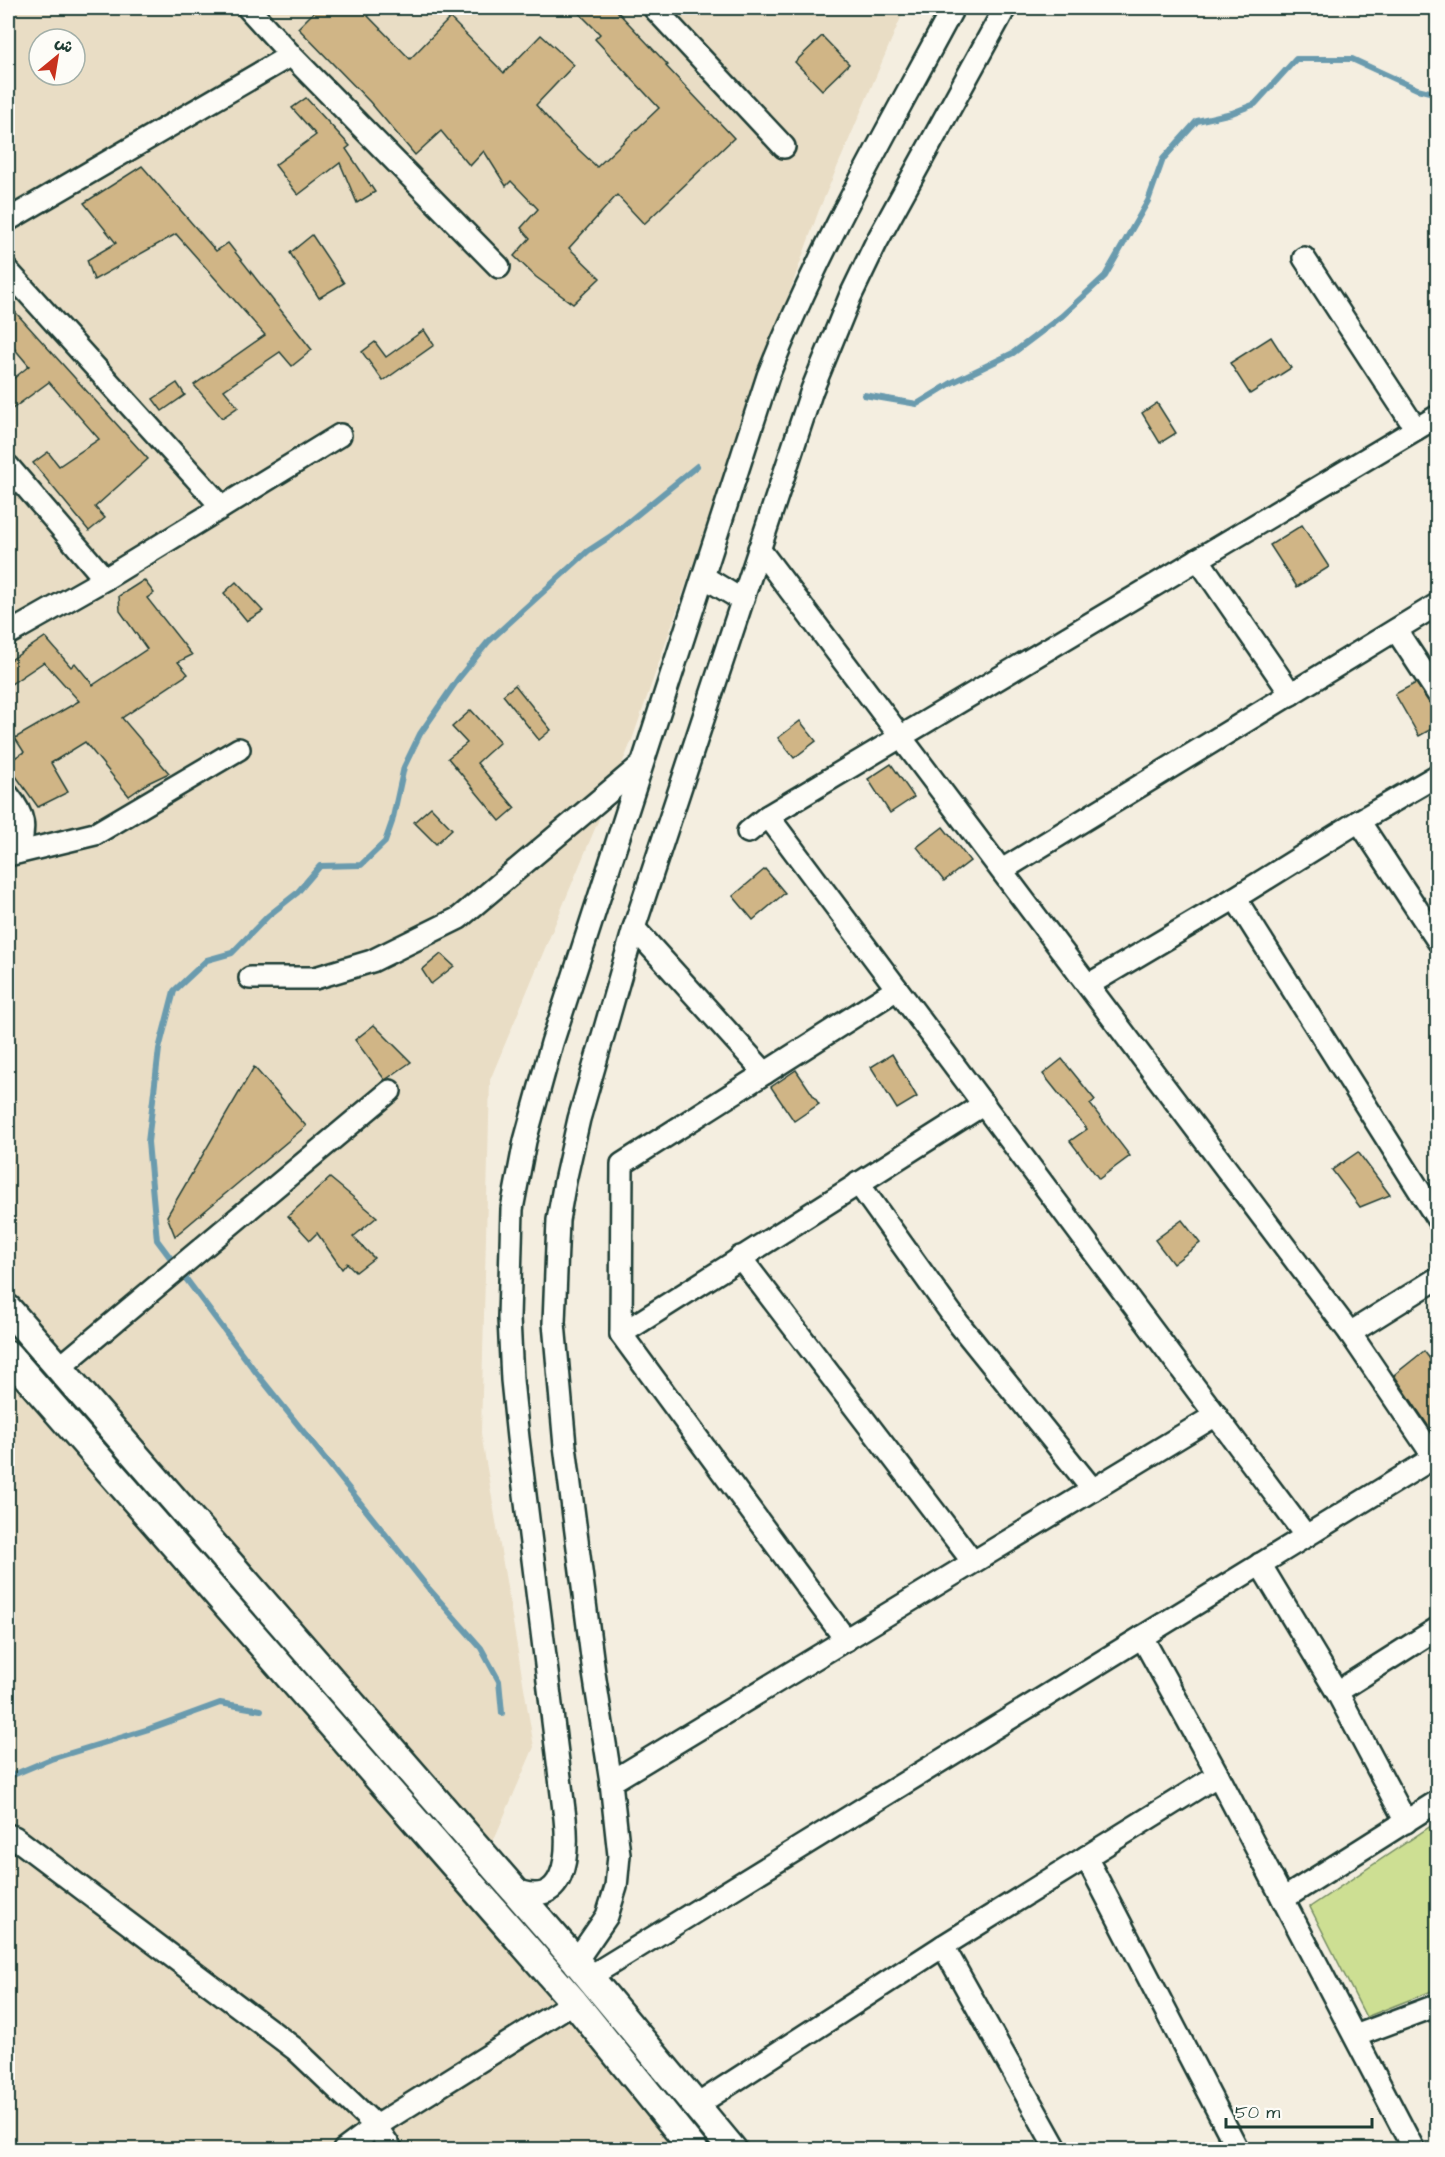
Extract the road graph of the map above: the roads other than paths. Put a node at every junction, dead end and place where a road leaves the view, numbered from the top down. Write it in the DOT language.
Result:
graph roads {
  1 [pos="248,8"];
  2 [pos="654,8"];
  3 [pos="953,8"];
  4 [pos="1005,8"];
  5 [pos="291,55"];
  6 [pos="784,147"];
  7 [pos="8,220"];
  8 [pos="1304,258"];
  9 [pos="499,267"];
  10 [pos="8,271"];
  11 [pos="1437,416"];
  12 [pos="1416,429"];
  13 [pos="340,435"];
  14 [pos="8,466"];
  15 [pos="222,507"];
  16 [pos="759,549"];
  17 [pos="1198,559"];
  18 [pos="704,577"];
  19 [pos="105,579"];
  20 [pos="742,600"];
  21 [pos="1437,604"];
  22 [pos="1396,630"];
  23 [pos="8,634"];
  24 [pos="1291,694"];
  25 [pos="1437,694"];
  26 [pos="902,737"];
  27 [pos="239,749"];
  28 [pos="641,765"];
  29 [pos="1437,776"];
  30 [pos="8,795"];
  31 [pos="768,816"];
  32 [pos="1359,821"];
  33 [pos="748,832"];
  34 [pos="13,853"];
  35 [pos="1002,870"];
  36 [pos="1235,898"];
  37 [pos="633,928"];
  38 [pos="1437,941"];
  39 [pos="250,978"];
  40 [pos="1088,984"];
  41 [pos="897,989"];
  42 [pos="765,1073"];
  43 [pos="390,1091"];
  44 [pos="984,1104"];
  45 [pos="858,1183"];
  46 [pos="1437,1220"];
  47 [pos="740,1257"];
  48 [pos="1437,1278"];
  49 [pos="8,1309"];
  50 [pos="1350,1333"];
  51 [pos="621,1334"];
  52 [pos="8,1355"];
  53 [pos="59,1368"];
  54 [pos="1216,1415"];
  55 [pos="1436,1456"];
  56 [pos="1093,1490"];
  57 [pos="1306,1536"];
  58 [pos="974,1562"];
  59 [pos="1260,1564"];
  60 [pos="1437,1628"];
  61 [pos="1142,1637"];
  62 [pos="846,1640"];
  63 [pos="1337,1692"];
  64 [pos="1218,1775"];
  65 [pos="611,1782"];
  66 [pos="1437,1801"];
  67 [pos="1406,1822"];
  68 [pos="8,1835"];
  69 [pos="1086,1857"];
  70 [pos="512,1888"];
  71 [pos="1283,1899"];
  72 [pos="943,1946"];
  73 [pos="583,1969"];
  74 [pos="574,2002"];
  75 [pos="1437,2005"];
  76 [pos="1355,2036"];
  77 [pos="697,2105"];
  78 [pos="376,2126"];
  79 [pos="344,2150"];
  80 [pos="392,2150"];
  81 [pos="694,2150"];
  82 [pos="733,2150"];
  83 [pos="1057,2150"];
  84 [pos="1239,2150"];
  85 [pos="1414,2150"];
  1 -- 5 [label="street"];
  2 -- 6 [label="street"];
  3 -- 18 [label="street"];
  4 -- 16 [label="street"];
  5 -- 7 [label="street"];
  5 -- 9 [label="street"];
  8 -- 12 [label="street"];
  10 -- 15 [label="street"];
  11 -- 12 [label="street"];
  12 -- 17 [label="street"];
  13 -- 15 [label="street"];
  14 -- 19 [label="street"];
  15 -- 19 [label="street"];
  16 -- 20 [label="street"];
  16 -- 26 [label="street"];
  17 -- 24 [label="street"];
  17 -- 26 [label="street"];
  18 -- 20 [label="street"];
  18 -- 28 [label="street"];
  19 -- 23 [label="street"];
  20 -- 37 [label="street"];
  21 -- 22 [label="street"];
  22 -- 24 [label="street"];
  22 -- 25 [label="street"];
  24 -- 35 [label="street"];
  26 -- 31 [label="street"];
  26 -- 35 [label="street"];
  27 -- 34 [label="street"];
  28 -- 39 [label="street"];
  28 -- 70 [label="street"];
  29 -- 32 [label="street"];
  30 -- 34 [label="street"];
  31 -- 33 [label="street"];
  31 -- 41 [label="street"];
  32 -- 36 [label="street"];
  32 -- 38 [label="street"];
  35 -- 40 [label="street"];
  36 -- 40 [label="street"];
  36 -- 46 [label="street"];
  37 -- 42 [label="street"];
  37 -- 65 [label="street"];
  40 -- 50 [label="street"];
  41 -- 42 [label="street"];
  41 -- 44 [label="street"];
  42 -- 51 [label="street"];
  43 -- 53 [label="street"];
  44 -- 45 [label="street"];
  44 -- 54 [label="street"];
  45 -- 47 [label="street"];
  45 -- 56 [label="street"];
  47 -- 51 [label="street"];
  47 -- 58 [label="street"];
  48 -- 50 [label="street"];
  49 -- 53 [label="main road"];
  50 -- 55 [label="street"];
  51 -- 62 [label="street"];
  52 -- 74 [label="main road"];
  53 -- 70 [label="main road"];
  54 -- 56 [label="street"];
  54 -- 57 [label="street"];
  55 -- 57 [label="street"];
  56 -- 58 [label="street"];
  57 -- 59 [label="street"];
  58 -- 62 [label="street"];
  59 -- 61 [label="street"];
  59 -- 63 [label="street"];
  60 -- 63 [label="street"];
  61 -- 64 [label="street"];
  61 -- 73 [label="street"];
  62 -- 65 [label="street"];
  63 -- 67 [label="street"];
  64 -- 69 [label="street"];
  64 -- 71 [label="street"];
  65 -- 73 [label="street"];
  66 -- 67 [label="street"];
  67 -- 71 [label="street"];
  68 -- 78 [label="street"];
  69 -- 72 [label="street"];
  69 -- 84 [label="street"];
  70 -- 73 [label="main road"];
  71 -- 76 [label="street"];
  72 -- 77 [label="street"];
  72 -- 83 [label="street"];
  73 -- 77 [label="main road"];
  74 -- 78 [label="street"];
  74 -- 81 [label="main road"];
  75 -- 76 [label="street"];
  76 -- 85 [label="street"];
  77 -- 82 [label="main road"];
  78 -- 79 [label="street"];
  78 -- 80 [label="street"];
}
